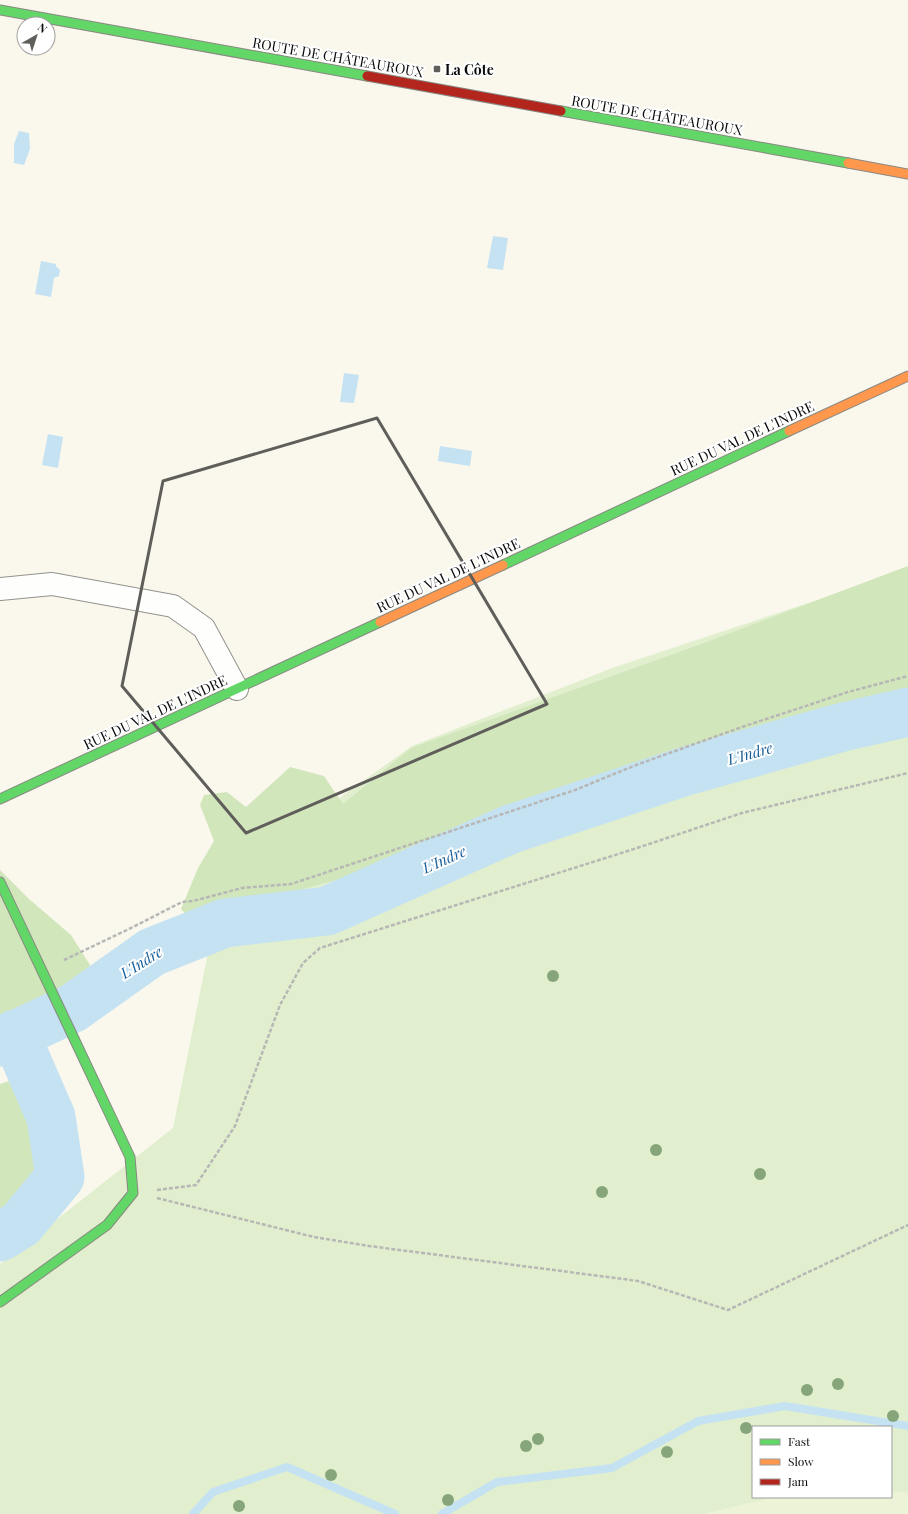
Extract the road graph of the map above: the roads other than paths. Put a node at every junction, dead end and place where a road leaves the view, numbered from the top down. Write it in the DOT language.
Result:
graph roads {
  1 [pos="0,10"];
  2 [pos="908,174"];
  3 [pos="908,376"];
  4 [pos="0,589"];
  5 [pos="237,689"];
  6 [pos="0,799"];
  7 [pos="0,882"];
  8 [pos="0,1302"];
  1 -- 2 [label="street, ROUTE DE CHÂTEAUROUX"];
  3 -- 5 [label="street, RUE DU VAL DE L'INDRE"];
  4 -- 5 [label="street"];
  5 -- 6 [label="street, RUE DU VAL DE L'INDRE"];
  7 -- 8 [label="street"];
}
